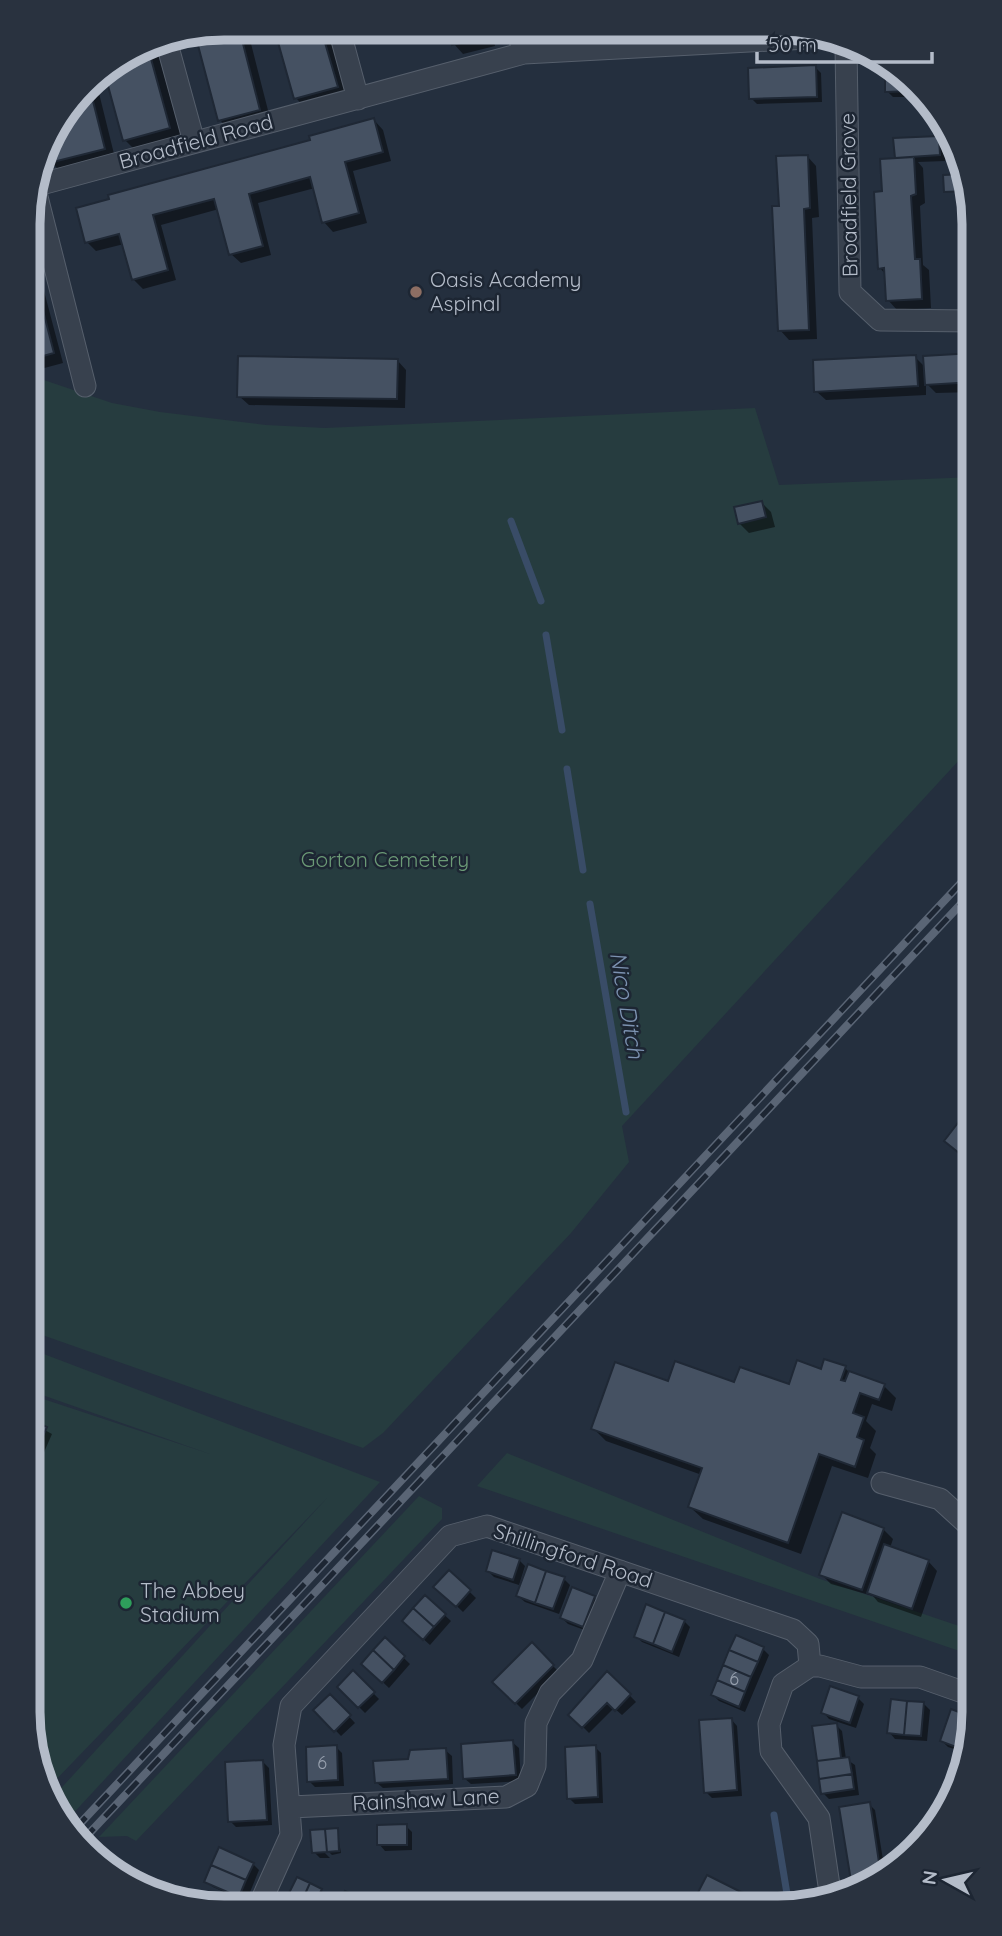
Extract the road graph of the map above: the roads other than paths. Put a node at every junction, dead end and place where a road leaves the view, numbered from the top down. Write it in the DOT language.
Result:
graph roads {
  1 [pos="342,40"];
  2 [pos="520,40"];
  3 [pos="736,40"];
  4 [pos="169,49"];
  5 [pos="524,53"];
  6 [pos="846,54"];
  7 [pos="358,99"];
  8 [pos="194,142"];
  9 [pos="46,182"];
  10 [pos="41,213"];
  11 [pos="962,320"];
  12 [pos="85,386"];
  13 [pos="882,1483"];
  14 [pos="961,1518"];
  15 [pos="620,1571"];
  16 [pos="810,1666"];
  17 [pos="961,1691"];
  18 [pos="291,1807"];
  19 [pos="829,1888"];
  20 [pos="264,1896"];
  1 -- 7 [label="street"];
  2 -- 5 [label="street"];
  3 -- 5 [label="street, Broadfield Road"];
  4 -- 8 [label="street"];
  5 -- 7 [label="street, Broadfield Road"];
  6 -- 11 [label="street, Broadfield Grove"];
  7 -- 8 [label="street, Broadfield Road"];
  8 -- 9 [label="street, Broadfield Road"];
  10 -- 12 [label="street"];
  13 -- 14 [label="street"];
  15 -- 16 [label="street, Shillingford Road"];
  15 -- 18 [label="street, Rainshaw Lane"];
  15 -- 18 [label="street, Shillingford Road"];
  16 -- 17 [label="street"];
  16 -- 19 [label="street"];
  18 -- 20 [label="street, Shillingford Road"];
}
